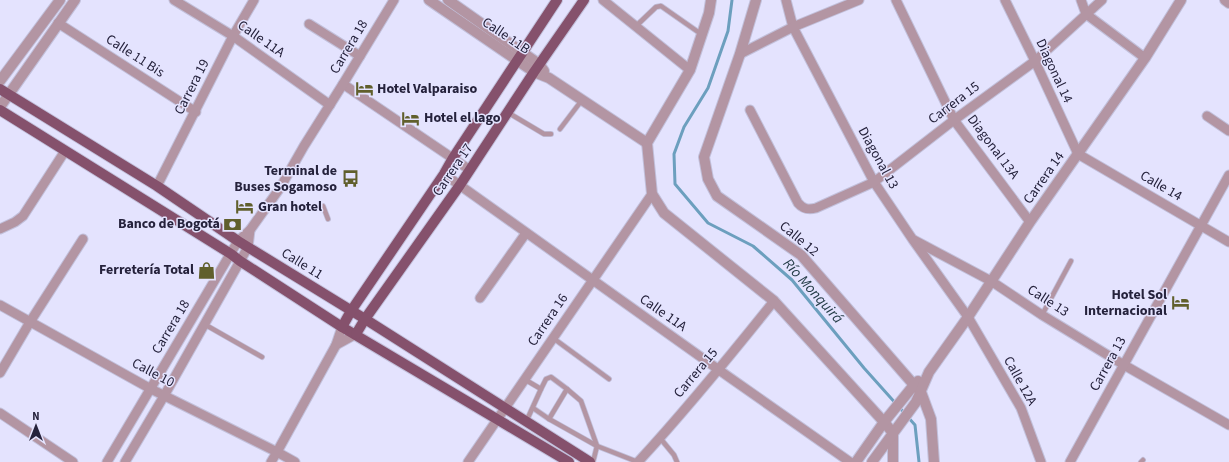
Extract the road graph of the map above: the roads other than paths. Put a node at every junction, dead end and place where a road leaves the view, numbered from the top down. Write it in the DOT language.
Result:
graph roads {
  1 [pos="60,0"];
  2 [pos="75,0"];
  3 [pos="174,0"];
  4 [pos="254,0"];
  5 [pos="394,0"];
  6 [pos="429,0"];
  7 [pos="448,0"];
  8 [pos="558,0"];
  9 [pos="584,0"];
  10 [pos="603,0"];
  11 [pos="711,0"];
  12 [pos="756,0"];
  13 [pos="786,0"];
  14 [pos="858,0"];
  15 [pos="896,0"];
  16 [pos="1005,0"];
  17 [pos="1081,0"];
  18 [pos="1102,0"];
  19 [pos="1181,0"];
  20 [pos="1225,0"];
  21 [pos="1229,3"];
  22 [pos="1086,14"];
  23 [pos="58,23"];
  24 [pos="309,24"];
  25 [pos="636,27"];
  26 [pos="793,27"];
  27 [pos="701,34"];
  28 [pos="233,36"];
  29 [pos="740,54"];
  30 [pos="360,56"];
  31 [pos="520,56"];
  32 [pos="1145,58"];
  33 [pos="1035,61"];
  34 [pos="536,68"];
  35 [pos="690,70"];
  36 [pos="0,81"];
  37 [pos="343,84"];
  38 [pos="0,89"];
  39 [pos="9,95"];
  40 [pos="582,100"];
  41 [pos="330,105"];
  42 [pos="0,108"];
  43 [pos="750,110"];
  44 [pos="196,112"];
  45 [pos="507,112"];
  46 [pos="1207,116"];
  47 [pos="954,120"];
  48 [pos="560,129"];
  49 [pos="1229,131"];
  50 [pos="551,134"];
  51 [pos="647,143"];
  52 [pos="65,151"];
  53 [pos="1078,154"];
  54 [pos="453,158"];
  55 [pos="470,170"];
  56 [pos="444,174"];
  57 [pos="1229,176"];
  58 [pos="874,182"];
  59 [pos="460,185"];
  60 [pos="157,186"];
  61 [pos="652,194"];
  62 [pos="323,206"];
  63 [pos="328,219"];
  64 [pos="1030,222"];
  65 [pos="1202,225"];
  66 [pos="0,229"];
  67 [pos="250,230"];
  68 [pos="526,233"];
  69 [pos="83,239"];
  70 [pos="912,240"];
  71 [pos="238,241"];
  72 [pos="1229,242"];
  73 [pos="248,247"];
  74 [pos="231,254"];
  75 [pos="240,261"];
  76 [pos="1071,261"];
  77 [pos="592,280"];
  78 [pos="991,280"];
  79 [pos="480,298"];
  80 [pos="774,301"];
  81 [pos="0,305"];
  82 [pos="351,311"];
  83 [pos="1042,315"];
  84 [pos="968,317"];
  85 [pos="365,319"];
  86 [pos="30,322"];
  87 [pos="204,324"];
  88 [pos="342,327"];
  89 [pos="356,334"];
  90 [pos="553,338"];
  91 [pos="336,345"];
  92 [pos="262,357"];
  93 [pos="1124,365"];
  94 [pos="718,370"];
  95 [pos="0,373"];
  96 [pos="524,379"];
  97 [pos="609,379"];
  98 [pos="151,389"];
  99 [pos="541,389"];
  100 [pos="568,389"];
  101 [pos="914,390"];
  102 [pos="164,396"];
  103 [pos="504,408"];
  104 [pos="533,408"];
  105 [pos="0,413"];
  106 [pos="497,418"];
  107 [pos="549,419"];
  108 [pos="887,419"];
  109 [pos="526,422"];
  110 [pos="1229,425"];
  111 [pos="893,433"];
  112 [pos="660,438"];
  113 [pos="597,446"];
  114 [pos="277,452"];
  115 [pos="74,462"];
  116 [pos="107,462"];
  117 [pos="125,462"];
  118 [pos="271,462"];
  119 [pos="295,462"];
  120 [pos="468,462"];
  121 [pos="569,462"];
  122 [pos="591,462"];
  123 [pos="638,462"];
  124 [pos="677,462"];
  125 [pos="850,462"];
  126 [pos="856,462"];
  127 [pos="872,462"];
  128 [pos="893,462"];
  129 [pos="934,462"];
  130 [pos="1041,462"];
  131 [pos="1070,462"];
  1 -- 36 [label="street"];
  2 -- 23 [label="street"];
  3 -- 28 [label="street, Calle 11A"];
  4 -- 28 [label="street, Carrera 19"];
  5 -- 30 [label="street, Carrera 18"];
  6 -- 31 [label="street, Calle 11B"];
  7 -- 31 [label="street, Calle 11B"];
  8 -- 31 [label="main road, Carrera 17"];
  9 -- 34 [label="main road, Carrera 17"];
  10 -- 25 [label="street"];
  11 -- 27 [label="street"];
  12 -- 29 [label="street, Calle 12"];
  13 -- 26 [label="street, Diagonal 13"];
  14 -- 26 [label="street"];
  15 -- 47 [label="street, Diagonal 13A"];
  16 -- 33 [label="street, Diagonal 14"];
  17 -- 22 [label="street"];
  18 -- 22 [label="street, Carrera 15"];
  19 -- 32 [label="street, Carrera 14"];
  20 -- 21 [label="street"];
  22 -- 32 [label="street"];
  22 -- 33 [label="street, Carrera 15"];
  23 -- 39 [label="street"];
  23 -- 44 [label="street, Calle 11 Bis"];
  24 -- 30 [label="street"];
  25 -- 27 [label="lane"];
  25 -- 35 [label="street"];
  26 -- 29 [label="street"];
  26 -- 58 [label="street, Diagonal 13"];
  27 -- 35 [label="street"];
  28 -- 41 [label="street, Calle 11A"];
  28 -- 44 [label="street, Carrera 19"];
  29 -- 101 [label="street, Calle 12"];
  30 -- 37 [label="street, Carrera 18"];
  31 -- 34 [label="street, Calle 11B"];
  31 -- 54 [label="main road, Carrera 17"];
  32 -- 53 [label="street, Carrera 14"];
  33 -- 47 [label="street, Carrera 15"];
  33 -- 53 [label="street, Diagonal 14"];
  34 -- 40 [label="street, Calle 11B"];
  34 -- 45 [label="main road, Carrera 17"];
  35 -- 51 [label="street"];
  37 -- 41 [label="street, Carrera 18"];
  37 -- 54 [label="street"];
  38 -- 39 [label="main road, Calle 11"];
  39 -- 42 [label="street"];
  39 -- 60 [label="main road, Calle 11"];
  40 -- 48 [label="lane"];
  40 -- 51 [label="street, Calle 11B"];
  41 -- 67 [label="street, Carrera 18"];
  42 -- 52 [label="main road"];
  43 -- 58 [label="street, Carrera 15"];
  44 -- 60 [label="street, Carrera 19"];
  45 -- 50 [label="lane"];
  45 -- 55 [label="main road, Carrera 17"];
  46 -- 49 [label="street"];
  47 -- 58 [label="street, Carrera 15"];
  47 -- 64 [label="street, Diagonal 13A"];
  51 -- 61 [label="street"];
  52 -- 66 [label="street"];
  52 -- 74 [label="main road"];
  53 -- 64 [label="street, Carrera 14"];
  53 -- 65 [label="street, Calle 14"];
  54 -- 55 [label="street"];
  54 -- 56 [label="main road, Carrera 17"];
  55 -- 59 [label="main road, Carrera 17"];
  56 -- 59 [label="street, Calle 11A"];
  56 -- 82 [label="main road, Carrera 17"];
  57 -- 65 [label="street, Carrera 13"];
  58 -- 70 [label="street, Diagonal 13"];
  59 -- 68 [label="street, Calle 11A"];
  59 -- 85 [label="main road, Carrera 17"];
  60 -- 71 [label="main road, Calle 11"];
  61 -- 77 [label="street, Carrera 16"];
  61 -- 80 [label="street"];
  62 -- 63 [label="lane"];
  64 -- 78 [label="street, Carrera 14"];
  65 -- 72 [label="street, Calle 14"];
  65 -- 93 [label="street, Carrera 13"];
  67 -- 71 [label="street, Carrera 18"];
  67 -- 73 [label="street, Carrera 18"];
  68 -- 77 [label="street, Calle 11A"];
  68 -- 79 [label="street"];
  69 -- 86 [label="street"];
  70 -- 78 [label="street, Calle 13"];
  70 -- 84 [label="street, Diagonal 13"];
  71 -- 73 [label="main road, Calle 11"];
  71 -- 74 [label="street, Carrera 18"];
  73 -- 75 [label="street, Carrera 18"];
  73 -- 82 [label="main road, Calle 11"];
  74 -- 75 [label="main road"];
  74 -- 98 [label="street, Carrera 18"];
  75 -- 87 [label="street, Carrera 18"];
  75 -- 88 [label="main road"];
  76 -- 83 [label="lane"];
  77 -- 90 [label="street, Carrera 16"];
  77 -- 94 [label="street, Calle 11A"];
  78 -- 83 [label="street, Calle 13"];
  78 -- 84 [label="street, Carrera 14"];
  80 -- 94 [label="street, Carrera 15"];
  80 -- 108 [label="street"];
  81 -- 86 [label="street, Calle 10"];
  82 -- 85 [label="main road, Calle 11"];
  82 -- 88 [label="main road, Carrera 17"];
  83 -- 93 [label="street, Calle 13"];
  84 -- 101 [label="street, Carrera 14"];
  84 -- 130 [label="street, Calle 12A"];
  85 -- 89 [label="main road, Carrera 17"];
  85 -- 103 [label="main road, Calle 11"];
  86 -- 95 [label="street"];
  86 -- 98 [label="street, Calle 10"];
  87 -- 92 [label="lane"];
  87 -- 102 [label="street, Carrera 18"];
  88 -- 89 [label="main road"];
  88 -- 91 [label="street, Carrera 17"];
  89 -- 91 [label="street"];
  89 -- 106 [label="main road"];
  90 -- 96 [label="street, Carrera 16"];
  90 -- 97 [label="lane"];
  91 -- 114 [label="street, Carrera 17"];
  93 -- 110 [label="street, Calle 13"];
  93 -- 131 [label="street, Carrera 13"];
  94 -- 112 [label="street, Carrera 15"];
  94 -- 125 [label="street, Calle 11A"];
  96 -- 99 [label="lane"];
  96 -- 103 [label="street, Carrera 16"];
  98 -- 102 [label="street, Calle 10"];
  98 -- 116 [label="street, Carrera 18"];
  99 -- 100 [label="lane"];
  99 -- 104 [label="lane"];
  100 -- 107 [label="lane"];
  100 -- 113 [label="lane"];
  101 -- 108 [label="street, Carrera 14"];
  101 -- 111 [label="street, Carrera 14"];
  101 -- 129 [label="street, Calle 12"];
  102 -- 114 [label="street, Calle 10"];
  102 -- 117 [label="street, Carrera 18"];
  103 -- 106 [label="street, Carrera 16"];
  103 -- 109 [label="main road, Calle 11"];
  104 -- 107 [label="lane"];
  104 -- 109 [label="lane"];
  105 -- 115 [label="street"];
  106 -- 120 [label="street, Carrera 16"];
  106 -- 121 [label="main road"];
  107 -- 113 [label="lane"];
  108 -- 111 [label="street"];
  108 -- 126 [label="street, Carrera 14"];
  109 -- 122 [label="main road, Calle 11"];
  111 -- 127 [label="street, Carrera 14"];
  111 -- 128 [label="street"];
  112 -- 123 [label="street, Carrera 15"];
  112 -- 124 [label="lane"];
  113 -- 122 [label="lane"];
  113 -- 123 [label="lane"];
  114 -- 118 [label="street, Carrera 17"];
  114 -- 119 [label="street, Calle 10"];
}
